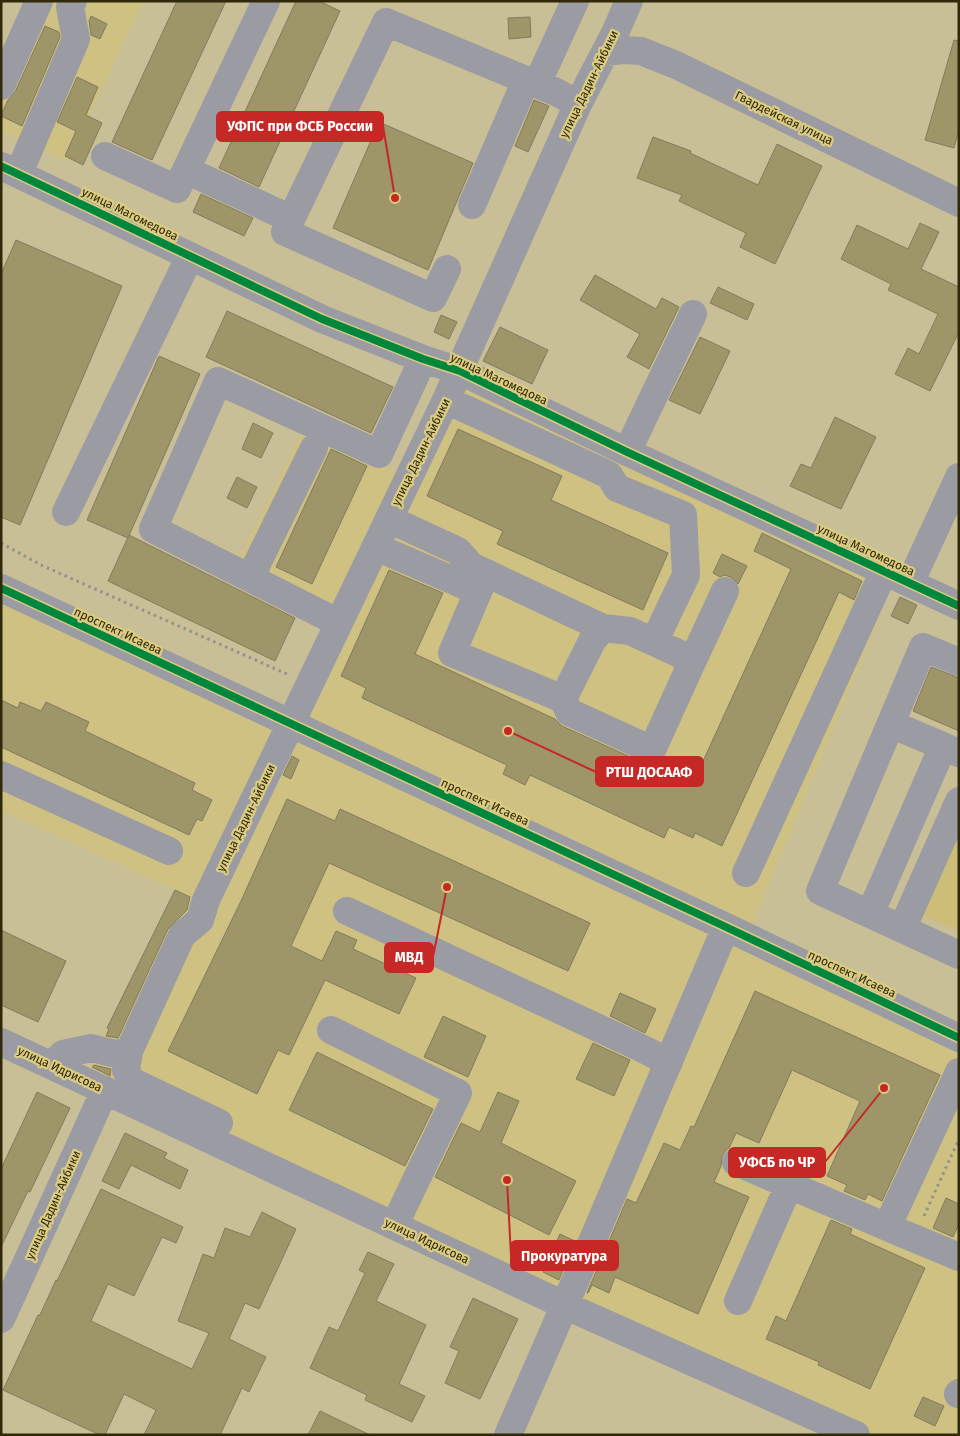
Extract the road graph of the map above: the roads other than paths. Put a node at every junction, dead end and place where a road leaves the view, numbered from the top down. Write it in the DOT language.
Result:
graph roads {
  1 [pos="39,1"];
  2 [pos="73,1"];
  3 [pos="266,1"];
  4 [pos="576,1"];
  5 [pos="629,1"];
  6 [pos="386,12"];
  7 [pos="605,52"];
  8 [pos="531,82"];
  9 [pos="1,86"];
  10 [pos="578,104"];
  11 [pos="105,156"];
  12 [pos="10,170"];
  13 [pos="186,170"];
  14 [pos="959,203"];
  15 [pos="472,205"];
  16 [pos="291,219"];
  17 [pos="190,256"];
  18 [pos="447,269"];
  19 [pos="693,314"];
  20 [pos="423,359"];
  21 [pos="460,371"];
  22 [pos="446,400"];
  23 [pos="314,448"];
  24 [pos="627,452"];
  25 [pos="959,478"];
  26 [pos="66,512"];
  27 [pos="389,519"];
  28 [pos="376,547"];
  29 [pos="898,577"];
  30 [pos="250,578"];
  31 [pos="481,585"];
  32 [pos="1,588"];
  33 [pos="725,591"];
  34 [pos="959,606"];
  35 [pos="339,623"];
  36 [pos="603,628"];
  37 [pos="654,642"];
  38 [pos="693,660"];
  39 [pos="959,662"];
  40 [pos="563,698"];
  41 [pos="291,724"];
  42 [pos="891,724"];
  43 [pos="951,750"];
  44 [pos="1,775"];
  45 [pos="959,801"];
  46 [pos="169,851"];
  47 [pos="746,873"];
  48 [pos="347,911"];
  49 [pos="870,914"];
  50 [pos="726,927"];
  51 [pos="902,929"];
  52 [pos="959,955"];
  53 [pos="331,1030"];
  54 [pos="959,1038"];
  55 [pos="1,1042"];
  56 [pos="129,1051"];
  57 [pos="669,1062"];
  58 [pos="52,1065"];
  59 [pos="959,1072"];
  60 [pos="104,1090"];
  61 [pos="246,1136"];
  62 [pos="736,1162"];
  63 [pos="789,1185"];
  64 [pos="394,1226"];
  65 [pos="887,1227"];
  66 [pos="959,1258"];
  67 [pos="738,1301"];
  68 [pos="564,1305"];
  69 [pos="1,1319"];
  70 [pos="508,1435"];
  71 [pos="856,1435"];
  1 -- 9 [label="street"];
  2 -- 12 [label="street"];
  3 -- 13 [label="street"];
  4 -- 8 [label="street"];
  5 -- 7 [label="street, улица Дадин-Айбики"];
  6 -- 8 [label="street"];
  6 -- 16 [label="street"];
  7 -- 10 [label="street, улица Дадин-Айбики"];
  7 -- 14 [label="street, Гвардейская улица"];
  8 -- 10 [label="street"];
  8 -- 15 [label="street"];
  10 -- 21 [label="street, улица Дадин-Айбики"];
  11 -- 13 [label="street"];
  12 -- 17 [label="street, улица Магомедова"];
  13 -- 16 [label="street"];
  16 -- 18 [label="street"];
  17 -- 20 [label="street, улица Магомедова"];
  17 -- 26 [label="street"];
  19 -- 24 [label="street"];
  20 -- 21 [label="street, улица Магомедова"];
  20 -- 30 [label="street"];
  21 -- 22 [label="street, улица Дадин-Айбики"];
  21 -- 24 [label="street, улица Магомедова"];
  22 -- 27 [label="street, улица Дадин-Айбики"];
  22 -- 37 [label="street"];
  23 -- 30 [label="street"];
  24 -- 29 [label="street, улица Магомедова"];
  25 -- 29 [label="street"];
  27 -- 28 [label="street, улица Дадин-Айбики"];
  27 -- 31 [label="street"];
  28 -- 31 [label="street"];
  28 -- 35 [label="street, улица Дадин-Айбики"];
  29 -- 34 [label="street, улица Магомедова"];
  29 -- 47 [label="street"];
  30 -- 35 [label="street"];
  31 -- 36 [label="street"];
  31 -- 40 [label="street"];
  32 -- 41 [label="street, проспект Исаева"];
  33 -- 38 [label="street"];
  35 -- 41 [label="street, улица Дадин-Айбики"];
  36 -- 37 [label="street"];
  36 -- 40 [label="street"];
  37 -- 38 [label="street"];
  38 -- 40 [label="street"];
  39 -- 42 [label="street"];
  41 -- 50 [label="street, проспект Исаева"];
  41 -- 56 [label="street, улица Дадин-Айбики"];
  42 -- 43 [label="street"];
  42 -- 49 [label="street"];
  43 -- 49 [label="street"];
  44 -- 46 [label="street"];
  45 -- 51 [label="street"];
  48 -- 57 [label="street"];
  49 -- 51 [label="street"];
  50 -- 54 [label="street, проспект Исаева"];
  50 -- 57 [label="street"];
  51 -- 52 [label="street"];
  53 -- 64 [label="street"];
  55 -- 58 [label="street, улица Идрисова"];
  56 -- 58 [label="street"];
  56 -- 61 [label="street"];
  57 -- 68 [label="street"];
  58 -- 60 [label="street, улица Идрисова"];
  59 -- 65 [label="street"];
  60 -- 64 [label="street, улица Идрисова"];
  60 -- 69 [label="street, улица Дадин-Айбики"];
  62 -- 63 [label="street"];
  63 -- 65 [label="street"];
  63 -- 67 [label="street"];
  64 -- 68 [label="street, улица Идрисова"];
  65 -- 66 [label="street"];
  68 -- 70 [label="street"];
  68 -- 71 [label="street, улица Идрисова"];
}
